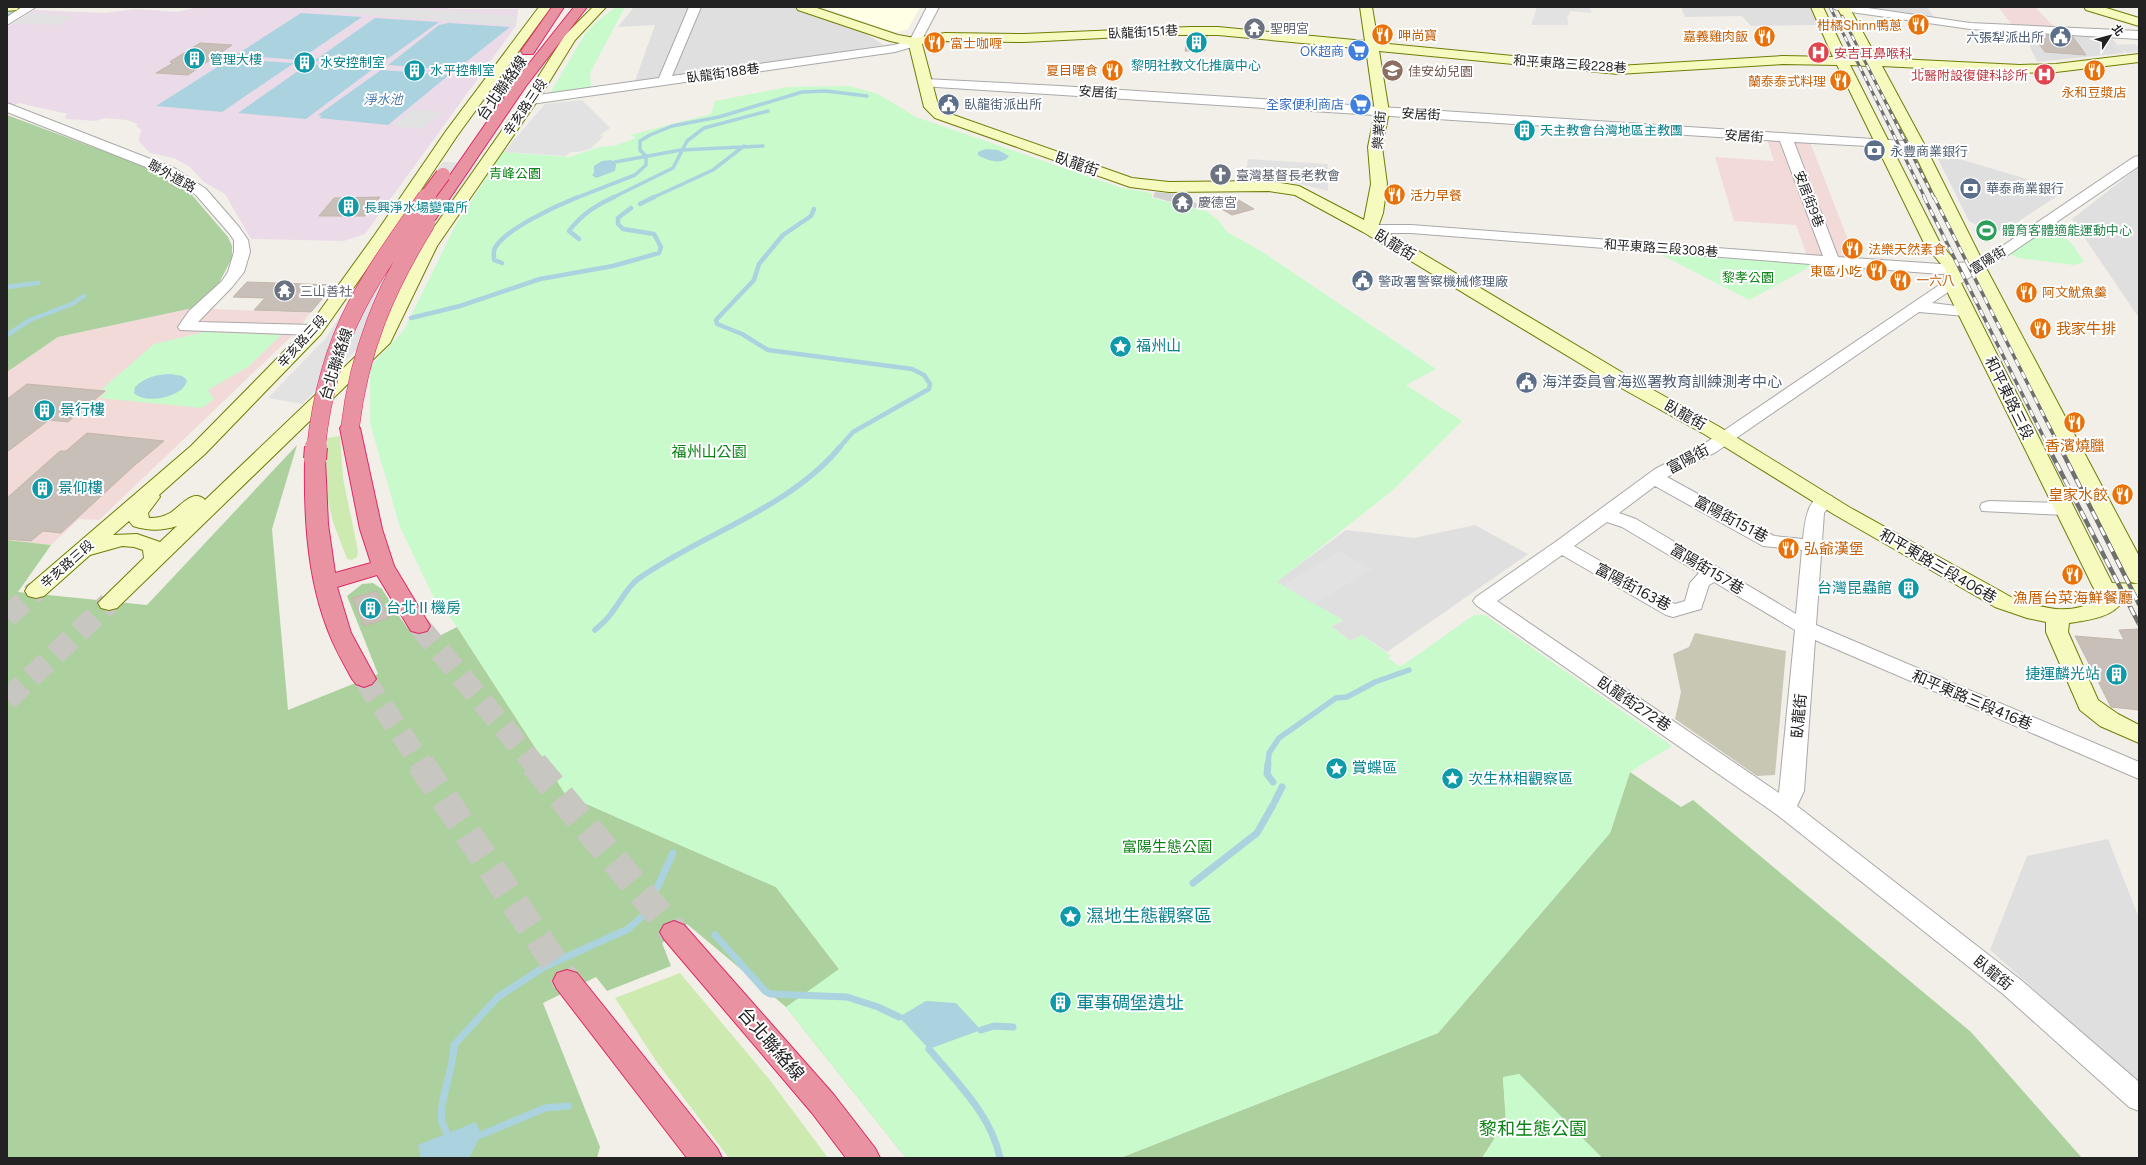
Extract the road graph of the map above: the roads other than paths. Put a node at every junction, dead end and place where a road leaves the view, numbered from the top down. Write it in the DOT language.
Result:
graph roads {
  1 [pos="7,7"];
  2 [pos="13,7"];
  3 [pos="30,7"];
  4 [pos="545,7"];
  5 [pos="558,7"];
  6 [pos="582,7"];
  7 [pos="600,7"];
  8 [pos="695,7"];
  9 [pos="802,7"];
  10 [pos="933,7"];
  11 [pos="1366,7"];
  12 [pos="1817,7"];
  13 [pos="1841,7"];
  14 [pos="2090,7"];
  15 [pos="7,22"];
  16 [pos="2139,22"];
  17 [pos="2139,35"];
  18 [pos="915,42"];
  19 [pos="1372,46"];
  20 [pos="2139,58"];
  21 [pos="1842,61"];
  22 [pos="1873,62"];
  23 [pos="664,82"];
  24 [pos="925,83"];
  25 [pos="531,100"];
  26 [pos="7,107"];
  27 [pos="1382,112"];
  28 [pos="1786,138"];
  29 [pos="1883,145"];
  30 [pos="1918,146"];
  31 [pos="2139,160"];
  32 [pos="451,176"];
  33 [pos="1369,229"];
  34 [pos="1832,260"];
  35 [pos="1977,266"];
  36 [pos="1953,276"];
  37 [pos="1916,307"];
  38 [pos="1966,311"];
  39 [pos="195,314"];
  40 [pos="319,325"];
  41 [pos="282,436"];
  42 [pos="1723,438"];
  43 [pos="1655,478"];
  44 [pos="158,486"];
  45 [pos="1824,500"];
  46 [pos="1990,507"];
  47 [pos="2065,509"];
  48 [pos="1606,515"];
  49 [pos="1811,545"];
  50 [pos="1561,547"];
  51 [pos="81,552"];
  52 [pos="156,560"];
  53 [pos="383,566"];
  54 [pos="1713,572"];
  55 [pos="2139,577"];
  56 [pos="326,583"];
  57 [pos="2104,589"];
  58 [pos="36,591"];
  59 [pos="2139,591"];
  60 [pos="1483,601"];
  61 [pos="109,603"];
  62 [pos="2058,617"];
  63 [pos="419,626"];
  64 [pos="1806,628"];
  65 [pos="364,679"];
  66 [pos="2139,735"];
  67 [pos="2139,771"];
  68 [pos="1784,808"];
  69 [pos="674,932"];
  70 [pos="567,981"];
  71 [pos="2139,1098"];
  72 [pos="706,1158"];
  73 [pos="864,1158"];
  1 -- 2 [label="main road"];
  3 -- 15 [label="street"];
  4 -- 40 [label="main road, 辛亥路三段"];
  5 -- 32 [label="highway, 台北聯絡線"];
  6 -- 32 [label="highway, 台北聯絡線"];
  7 -- 25 [label="main road, 辛亥路三段"];
  8 -- 23 [label="street"];
  9 -- 18 [label="main road"];
  10 -- 18 [label="street"];
  11 -- 19 [label="main road, 樂業街"];
  12 -- 21 [label="main road, 和平東路三段"];
  13 -- 17 [label="street"];
  13 -- 22 [label="main road, 和平東路三段"];
  14 -- 16 [label="main road"];
  18 -- 19 [label="main road, 臥龍街151巷"];
  18 -- 23 [label="street, 臥龍街188巷"];
  18 -- 24 [label="main road, 臥龍街"];
  19 -- 21 [label="main road, 和平東路三段228巷"];
  19 -- 27 [label="main road, 樂業街"];
  20 -- 22 [label="main road, 和平東路三段228巷"];
  21 -- 22 [label="main road, 和平東路三段228巷"];
  21 -- 29 [label="main road, 和平東路三段"];
  22 -- 30 [label="main road, 和平東路三段"];
  23 -- 25 [label="street, 臥龍街188巷"];
  24 -- 27 [label="street, 安居街"];
  24 -- 33 [label="main road, 臥龍街"];
  25 -- 41 [label="main road, 辛亥路三段"];
  26 -- 39 [label="street, 聯外道路"];
  27 -- 28 [label="street, 安居街"];
  27 -- 33 [label="main road, 樂業街"];
  28 -- 29 [label="street, 安居街"];
  28 -- 34 [label="street, 安居街9巷"];
  29 -- 30 [label="street, 安居街"];
  29 -- 36 [label="main road, 和平東路三段"];
  30 -- 35 [label="main road, 和平東路三段"];
  31 -- 35 [label="street, 富陽街"];
  32 -- 53 [label="highway, 台北聯絡線, bridge"];
  32 -- 56 [label="highway, 台北聯絡線, bridge"];
  33 -- 34 [label="street, 和平東路三段308巷"];
  33 -- 42 [label="main road, 臥龍街"];
  34 -- 36 [label="street, 和平東路三段308巷"];
  35 -- 36 [label="street, 富陽街"];
  35 -- 55 [label="main road, 和平東路三段"];
  36 -- 37 [label="street, 富陽街"];
  36 -- 38 [label="main road, 和平東路三段"];
  37 -- 38 [label="street"];
  37 -- 42 [label="street, 富陽街"];
  38 -- 47 [label="main road, 和平東路三段"];
  39 -- 40 [label="street"];
  39 -- 40 [label="street, 聯外道路"];
  40 -- 44 [label="main road, 辛亥路三段"];
  41 -- 44 [label="main road"];
  41 -- 52 [label="main road, 辛亥路三段"];
  42 -- 43 [label="street, 富陽街"];
  42 -- 45 [label="main road, 臥龍街"];
  43 -- 48 [label="street, 富陽街"];
  43 -- 49 [label="street, 富陽街151巷"];
  44 -- 51 [label="main road, 辛亥路三段"];
  45 -- 49 [label="street, 臥龍街"];
  45 -- 62 [label="main road, 和平東路三段406巷"];
  46 -- 47 [label="street"];
  47 -- 57 [label="main road, 和平東路三段"];
  48 -- 50 [label="street, 富陽街"];
  48 -- 54 [label="street, 富陽街157巷"];
  49 -- 64 [label="street, 臥龍街"];
  50 -- 54 [label="street, 富陽街163巷"];
  50 -- 60 [label="street, 富陽街"];
  51 -- 52 [label="main road"];
  51 -- 58 [label="main road, 辛亥路三段"];
  52 -- 61 [label="main road, 辛亥路三段"];
  53 -- 56 [label="highway"];
  53 -- 63 [label="highway, 台北聯絡線"];
  54 -- 64 [label="street, 富陽街157巷"];
  56 -- 65 [label="highway, 台北聯絡線"];
  57 -- 59 [label="main road"];
  57 -- 62 [label="main road, 和平東路三段"];
  60 -- 68 [label="street, 臥龍街272巷"];
  62 -- 66 [label="main road"];
  64 -- 67 [label="street, 和平東路三段416巷"];
  64 -- 68 [label="street, 臥龍街"];
  68 -- 71 [label="street, 臥龍街"];
  69 -- 73 [label="highway, 台北聯絡線"];
  70 -- 72 [label="highway"];
}
